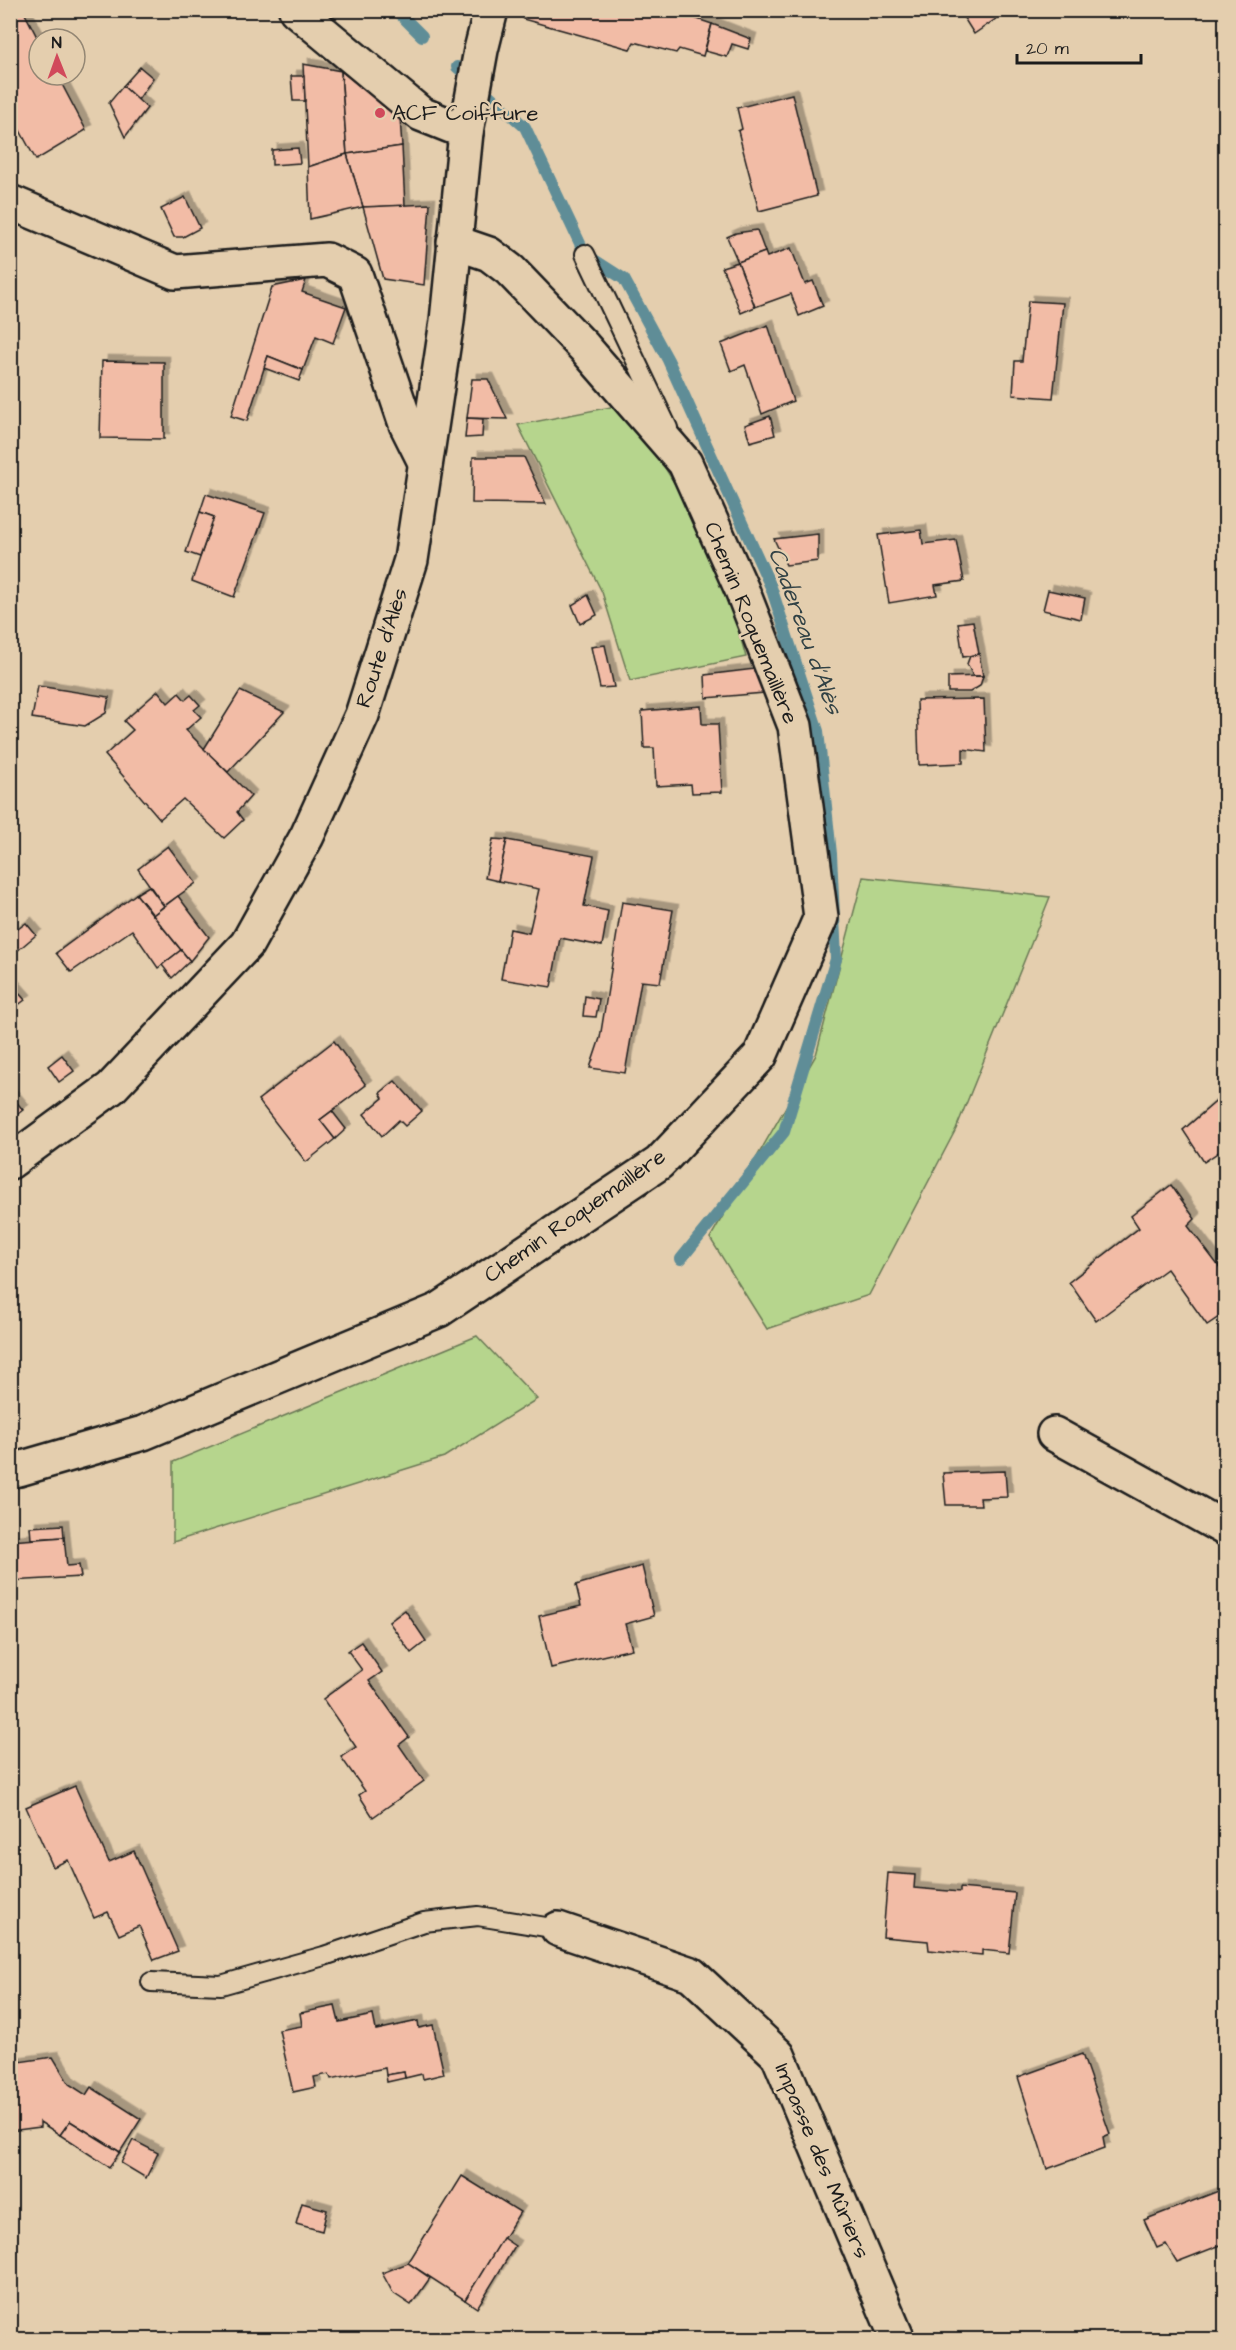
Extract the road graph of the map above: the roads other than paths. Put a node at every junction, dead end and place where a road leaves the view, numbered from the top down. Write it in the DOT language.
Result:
graph roads {
  1 [pos="296,10"];
  2 [pos="491,10"];
  3 [pos="466,132"];
  4 [pos="10,202"];
  5 [pos="454,242"];
  6 [pos="585,254"];
  7 [pos="424,460"];
  8 [pos="685,463"];
  9 [pos="10,1162"];
  10 [pos="1054,1434"];
  11 [pos="10,1470"];
  12 [pos="1226,1529"];
  13 [pos="558,1929"];
  14 [pos="151,1982"];
  15 [pos="898,2340"];
  1 -- 3 [label="street"];
  2 -- 3 [label="street, Route d'Alès"];
  3 -- 5 [label="street, Route d'Alès"];
  4 -- 7 [label="street"];
  5 -- 7 [label="street, Route d'Alès"];
  5 -- 8 [label="street, Chemin Roquemaillère"];
  6 -- 8 [label="lane"];
  7 -- 9 [label="street, Route d'Alès"];
  8 -- 11 [label="street, Chemin Roquemaillère"];
  10 -- 12 [label="street"];
  13 -- 14 [label="lane"];
  13 -- 15 [label="street, Impasse des Mûriers"];
}
